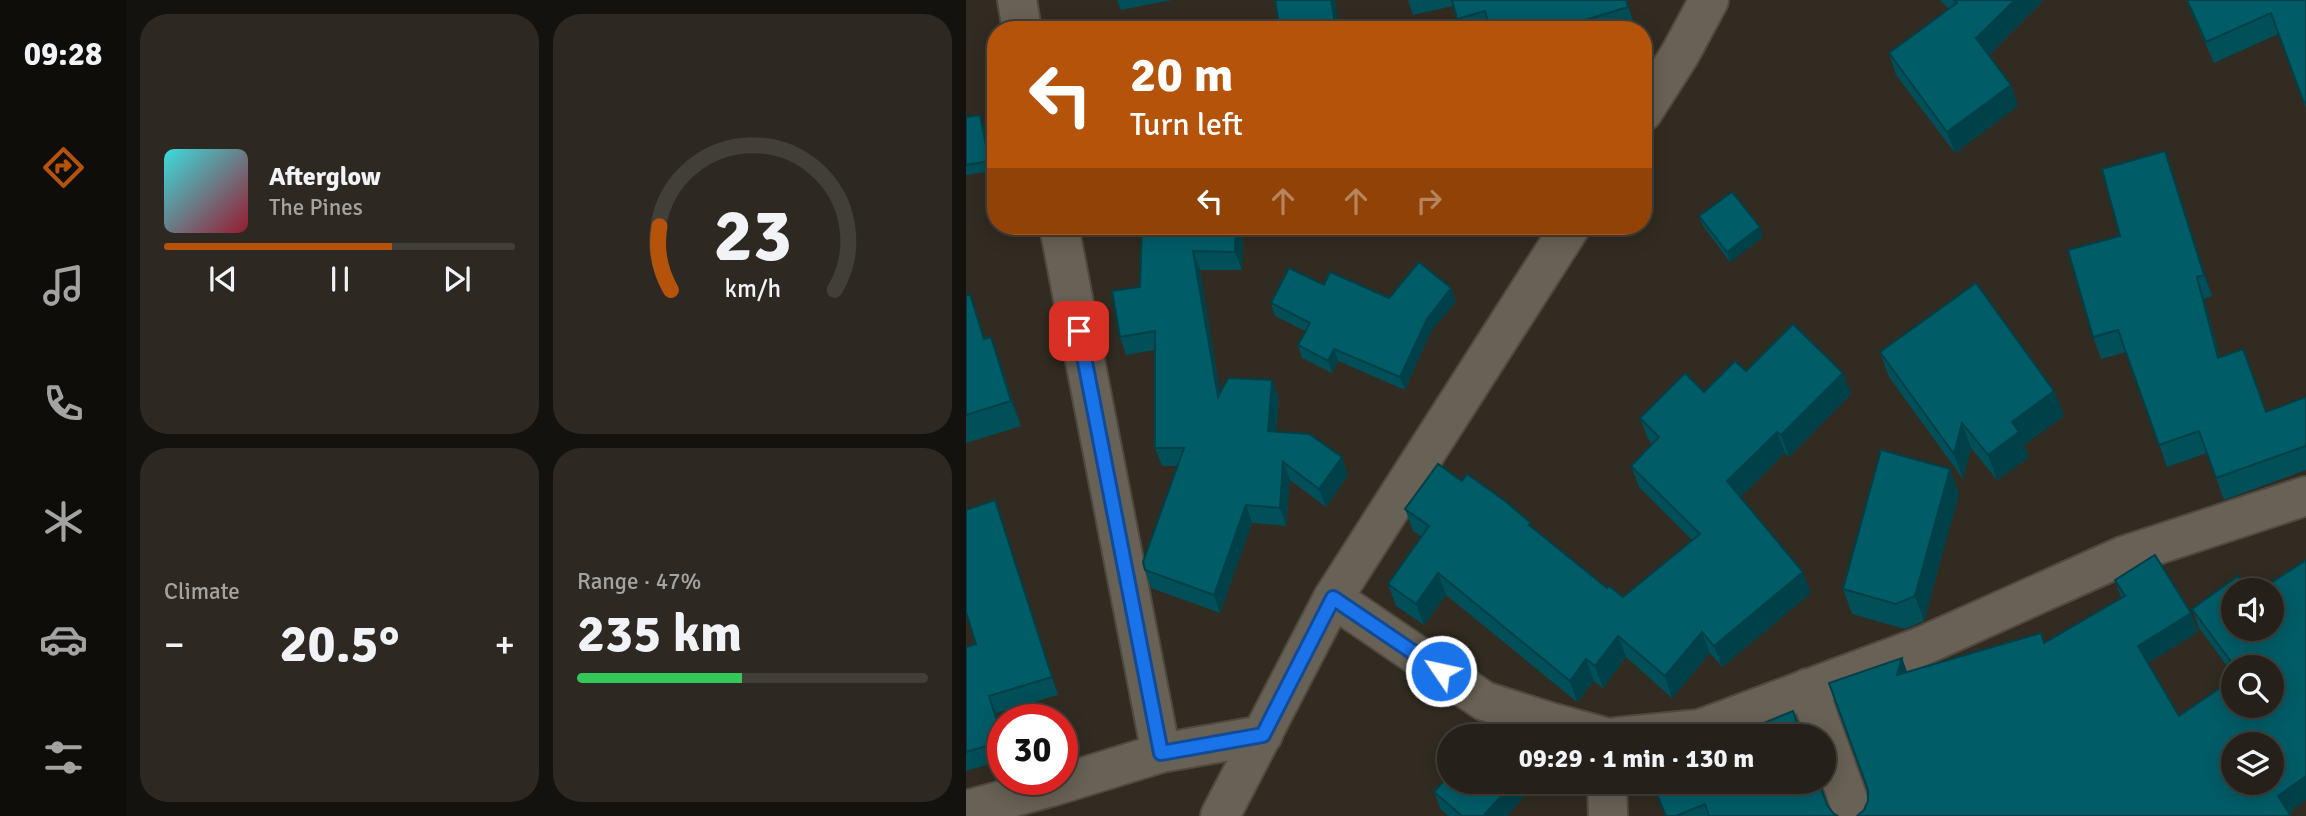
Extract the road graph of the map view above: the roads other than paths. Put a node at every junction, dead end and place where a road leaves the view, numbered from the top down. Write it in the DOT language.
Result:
graph roads {
  1 [pos="1017,0"];
  2 [pos="1709,0"];
  3 [pos="1020,21"];
  4 [pos="1680,54"];
  5 [pos="1652,61"];
  6 [pos="1652,98"];
  7 [pos="1061,235"];
  8 [pos="1565,235"];
  9 [pos="2306,496"];
  10 [pos="1333,598"];
  11 [pos="1808,688"];
  12 [pos="1557,724"];
  13 [pos="1713,724"];
  14 [pos="1263,735"];
  15 [pos="1161,753"];
  16 [pos="1607,794"];
  17 [pos="966,810"];
  18 [pos="1220,816"];
  19 [pos="1608,816"];
  20 [pos="1854,816"];
  1 -- 3 [label="street"];
  2 -- 4 [label="street"];
  4 -- 5 [label="street"];
  4 -- 6 [label="street"];
  7 -- 15 [label="street"];
  8 -- 10 [label="street"];
  9 -- 11 [label="street"];
  10 -- 12 [label="street"];
  10 -- 14 [label="street"];
  11 -- 13 [label="street"];
  11 -- 20 [label="street"];
  14 -- 15 [label="street"];
  14 -- 18 [label="street"];
  15 -- 17 [label="street"];
  16 -- 19 [label="street"];
}
